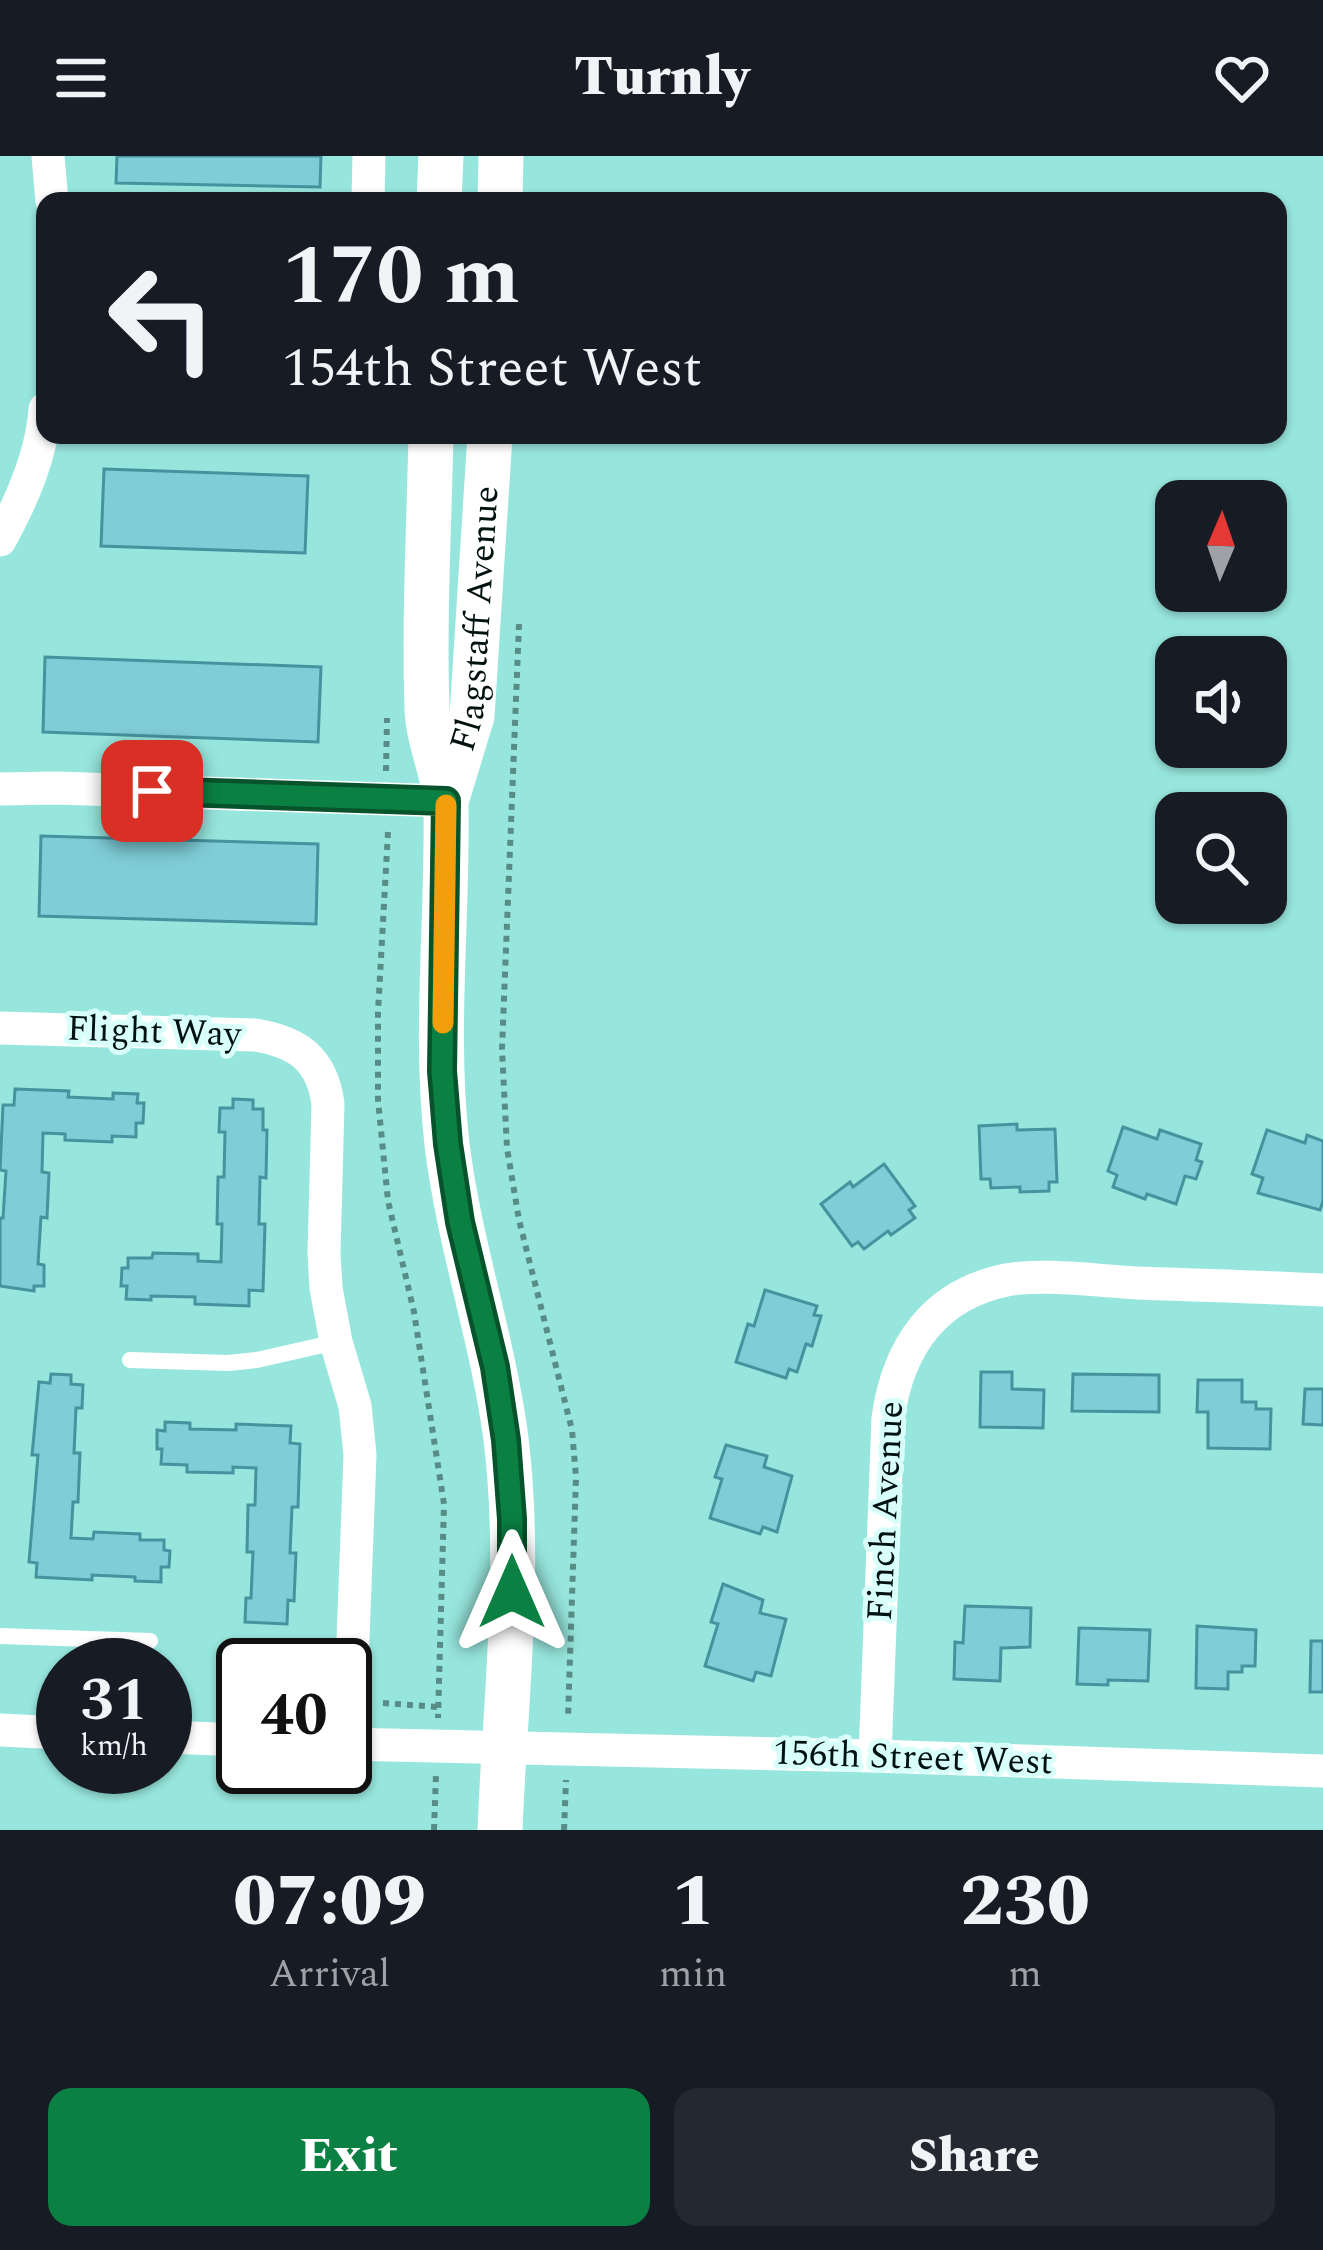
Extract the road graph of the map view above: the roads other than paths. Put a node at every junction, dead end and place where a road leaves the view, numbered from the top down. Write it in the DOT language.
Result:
graph roads {
  1 [pos="48,156"];
  2 [pos="369,156"];
  3 [pos="441,156"];
  4 [pos="501,156"];
  5 [pos="51,192"];
  6 [pos="368,192"];
  7 [pos="439,192"];
  8 [pos="500,192"];
  9 [pos="38,444"];
  10 [pos="431,444"];
  11 [pos="489,444"];
  12 [pos="0,540"];
  13 [pos="0,789"];
  14 [pos="446,801"];
  15 [pos="0,1028"];
  16 [pos="1323,1290"];
  17 [pos="336,1342"];
  18 [pos="130,1360"];
  19 [pos="0,1636"];
  20 [pos="60,1638"];
  21 [pos="352,1638"];
  22 [pos="0,1730"];
  23 [pos="36,1731"];
  24 [pos="372,1745"];
  25 [pos="503,1748"];
  26 [pos="875,1756"];
  27 [pos="1323,1771"];
  28 [pos="500,1830"];
  1 -- 5 [label="street"];
  2 -- 6 [label="street"];
  3 -- 7 [label="street"];
  4 -- 8 [label="street"];
  9 -- 12 [label="street"];
  10 -- 14 [label="street, Flagstaff Avenue"];
  11 -- 14 [label="street, Flagstaff Avenue"];
  13 -- 14 [label="street"];
  14 -- 25 [label="street, Flagstaff Avenue"];
  15 -- 17 [label="street, Flight Way"];
  16 -- 26 [label="street, Finch Avenue"];
  17 -- 18 [label="lane"];
  17 -- 21 [label="street"];
  19 -- 20 [label="lane"];
  22 -- 23 [label="street"];
  24 -- 25 [label="street, 156th Street West"];
  25 -- 26 [label="street, 156th Street West"];
  25 -- 28 [label="street, Flagstaff Avenue"];
  26 -- 27 [label="street, 156th Street West"];
}
